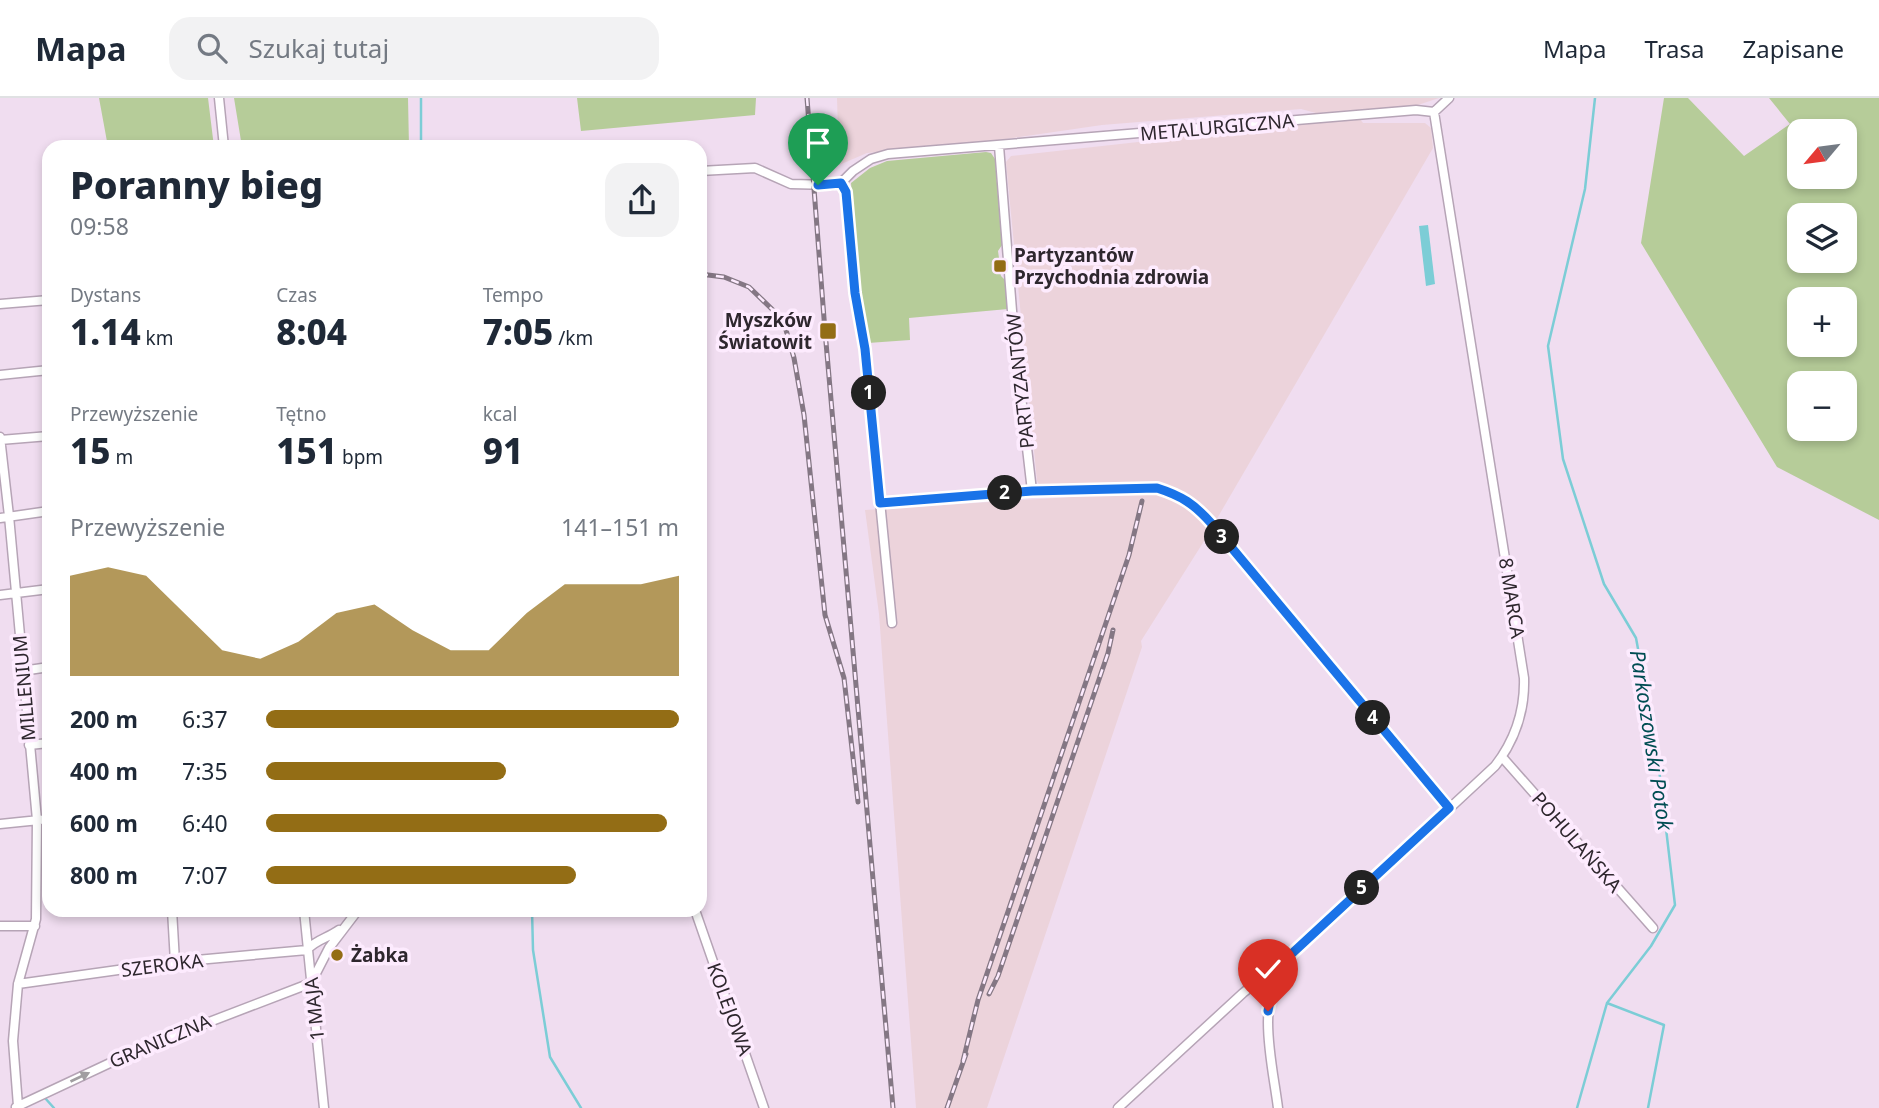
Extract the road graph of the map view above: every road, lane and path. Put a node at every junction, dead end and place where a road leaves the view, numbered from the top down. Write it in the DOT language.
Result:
graph roads {
  1 [pos="219,98"];
  2 [pos="1449,98"];
  3 [pos="1434,112"];
  4 [pos="223,140"];
  5 [pos="999,146"];
  6 [pos="707,170"];
  7 [pos="841,183"];
  8 [pos="42,301"];
  9 [pos="0,304"];
  10 [pos="42,371"];
  11 [pos="0,375"];
  12 [pos="42,436"];
  13 [pos="0,438"];
  14 [pos="1032,491"];
  15 [pos="880,503"];
  16 [pos="42,512"];
  17 [pos="5,517"];
  18 [pos="42,590"];
  19 [pos="16,593"];
  20 [pos="0,595"];
  21 [pos="892,623"];
  22 [pos="42,668"];
  23 [pos="22,671"];
  24 [pos="42,744"];
  25 [pos="29,745"];
  26 [pos="1502,757"];
  27 [pos="1449,808"];
  28 [pos="37,820"];
  29 [pos="42,820"];
  30 [pos="0,824"];
  31 [pos="42,896"];
  32 [pos="37,897"];
  33 [pos="172,917"];
  34 [pos="305,917"];
  35 [pos="352,917"];
  36 [pos="697,917"];
  37 [pos="0,926"];
  38 [pos="35,926"];
  39 [pos="344,926"];
  40 [pos="1653,928"];
  41 [pos="307,950"];
  42 [pos="327,953"];
  43 [pos="1286,959"];
  44 [pos="175,962"];
  45 [pos="311,983"];
  46 [pos="18,984"];
  47 [pos="16,1107"];
  48 [pos="1121,1107"];
  49 [pos="324,1108"];
  50 [pos="764,1108"];
  51 [pos="1278,1108"];
  1 -- 4 [label="street"];
  2 -- 3 [label="street"];
  3 -- 5 [label="street, METALURGICZNA"];
  3 -- 26 [label="street, 8 MARCA"];
  5 -- 7 [label="street"];
  5 -- 14 [label="street, PARTYZANTÓW"];
  6 -- 7 [label="street"];
  7 -- 15 [label="street"];
  8 -- 9 [label="street"];
  10 -- 11 [label="street"];
  12 -- 13 [label="street"];
  13 -- 17 [label="street, MILLENIUM"];
  14 -- 15 [label="street"];
  14 -- 27 [label="street"];
  15 -- 21 [label="street"];
  16 -- 17 [label="street"];
  17 -- 19 [label="street, MILLENIUM"];
  18 -- 19 [label="street"];
  19 -- 20 [label="street"];
  19 -- 23 [label="street, MILLENIUM"];
  22 -- 23 [label="street"];
  23 -- 25 [label="street, MILLENIUM"];
  24 -- 25 [label="street"];
  25 -- 28 [label="street, MILLENIUM"];
  26 -- 27 [label="street, 8 MARCA"];
  26 -- 40 [label="street, POHULAŃSKA"];
  27 -- 43 [label="street, 8 MARCA"];
  28 -- 29 [label="street"];
  28 -- 30 [label="street"];
  28 -- 32 [label="street, MILLENIUM"];
  31 -- 32 [label="street"];
  32 -- 38 [label="street, MILLENIUM"];
  33 -- 44 [label="street"];
  34 -- 41 [label="street, 1 MAJA"];
  35 -- 39 [label="street"];
  36 -- 50 [label="street, KOLEJOWA"];
  37 -- 38 [label="street"];
  38 -- 46 [label="street, MILLENIUM"];
  39 -- 41 [label="street"];
  39 -- 42 [label="street"];
  41 -- 42 [label="street"];
  41 -- 44 [label="street, SZEROKA"];
  41 -- 45 [label="street, 1 MAJA"];
  42 -- 45 [label="street"];
  43 -- 48 [label="street"];
  43 -- 51 [label="street, 8 MARCA"];
  44 -- 46 [label="street, SZEROKA"];
  47 -- 45 [label="street, GRANICZNA, one-way"];
  45 -- 49 [label="street, 1 MAJA"];
  46 -- 47 [label="street, MILLENIUM"];
}
